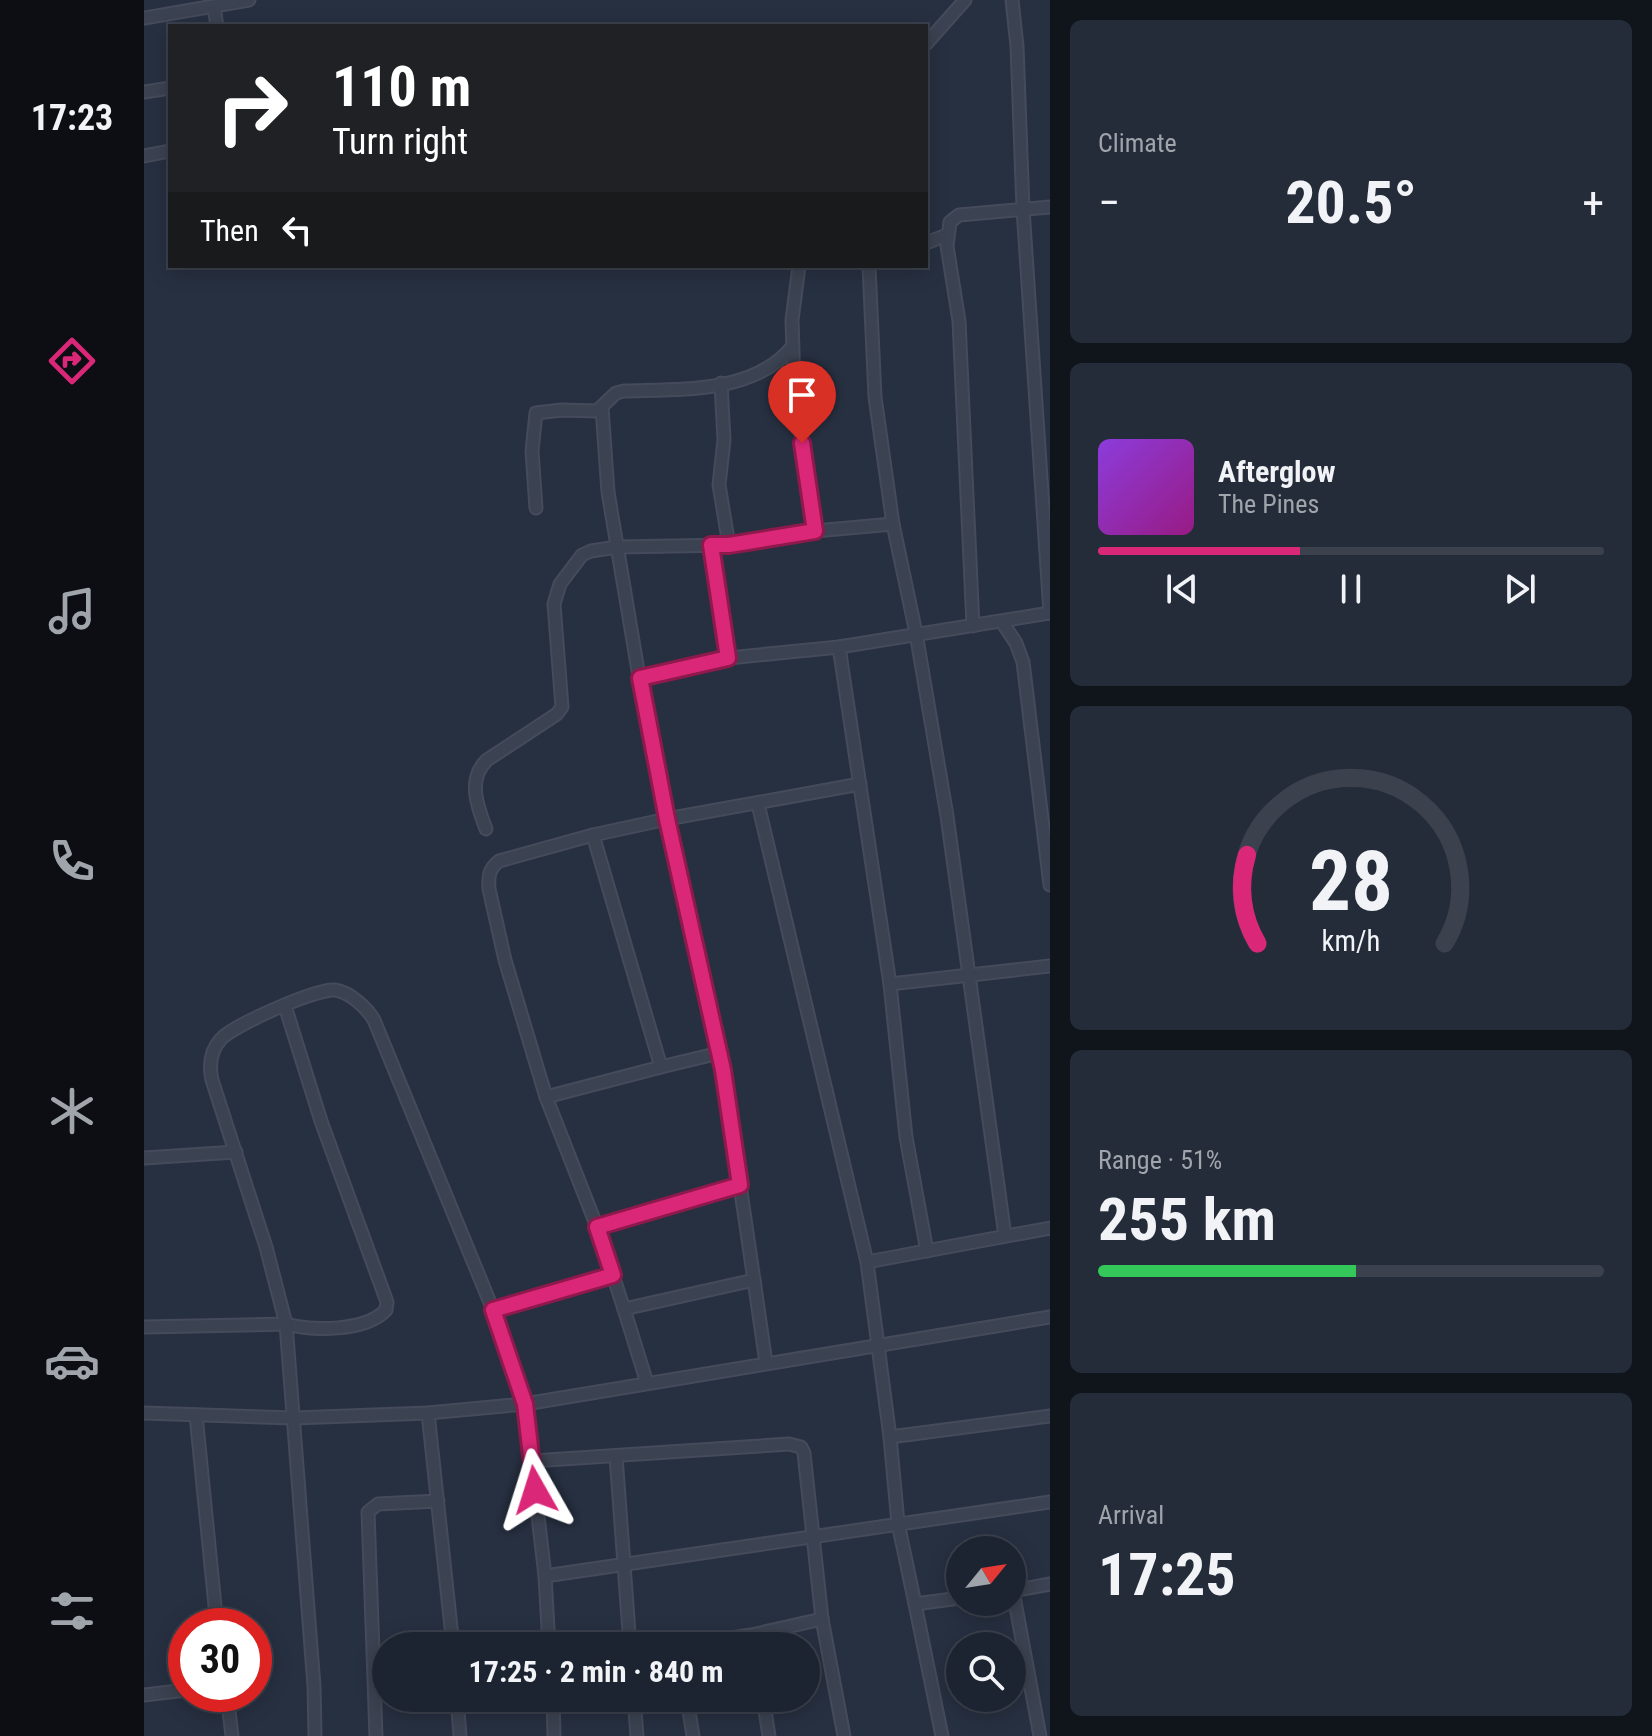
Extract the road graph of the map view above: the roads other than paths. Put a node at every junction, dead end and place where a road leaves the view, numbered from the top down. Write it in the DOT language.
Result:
graph roads {
  1 [pos="249,0"];
  2 [pos="965,0"];
  3 [pos="1012,0"];
  4 [pos="214,7"];
  5 [pos="144,18"];
  6 [pos="217,24"];
  7 [pos="928,42"];
  8 [pos="168,88"];
  9 [pos="144,92"];
  10 [pos="168,151"];
  11 [pos="144,156"];
  12 [pos="1050,207"];
  13 [pos="1023,209"];
  14 [pos="947,235"];
  15 [pos="928,242"];
  16 [pos="799,268"];
  17 [pos="869,268"];
  18 [pos="792,347"];
  19 [pos="721,383"];
  20 [pos="602,408"];
  21 [pos="536,508"];
  22 [pos="893,524"];
  23 [pos="815,531"];
  24 [pos="711,545"];
  25 [pos="729,545"];
  26 [pos="617,547"];
  27 [pos="1050,613"];
  28 [pos="1002,622"];
  29 [pos="973,626"];
  30 [pos="916,633"];
  31 [pos="839,647"];
  32 [pos="728,658"];
  33 [pos="640,678"];
  34 [pos="860,784"];
  35 [pos="758,804"];
  36 [pos="667,819"];
  37 [pos="486,829"];
  38 [pos="593,835"];
  39 [pos="1050,885"];
  40 [pos="1050,966"];
  41 [pos="970,976"];
  42 [pos="890,984"];
  43 [pos="285,1006"];
  44 [pos="719,1053"];
  45 [pos="661,1067"];
  46 [pos="546,1097"];
  47 [pos="236,1152"];
  48 [pos="144,1158"];
  49 [pos="740,1185"];
  50 [pos="597,1227"];
  51 [pos="1050,1228"];
  52 [pos="1005,1236"];
  53 [pos="927,1251"];
  54 [pos="867,1262"];
  55 [pos="613,1275"];
  56 [pos="754,1280"];
  57 [pos="624,1309"];
  58 [pos="493,1310"];
  59 [pos="1050,1317"];
  60 [pos="286,1324"];
  61 [pos="144,1327"];
  62 [pos="879,1345"];
  63 [pos="766,1363"];
  64 [pos="647,1383"];
  65 [pos="525,1404"];
  66 [pos="144,1413"];
  67 [pos="428,1413"];
  68 [pos="196,1415"];
  69 [pos="1050,1416"];
  70 [pos="294,1418"];
  71 [pos="890,1437"];
  72 [pos="616,1456"];
  73 [pos="532,1461"];
  74 [pos="438,1501"];
  75 [pos="1050,1502"];
  76 [pos="898,1523"];
  77 [pos="812,1538"];
  78 [pos="624,1565"];
  79 [pos="545,1576"];
  80 [pos="1050,1584"];
  81 [pos="1026,1589"];
  82 [pos="946,1600"];
  83 [pos="915,1604"];
  84 [pos="215,1608"];
  85 [pos="1018,1616"];
  86 [pos="822,1619"];
  87 [pos="452,1632"];
  88 [pos="548,1632"];
  89 [pos="629,1632"];
  90 [pos="779,1632"];
  91 [pos="168,1692"];
  92 [pos="144,1695"];
  93 [pos="229,1712"];
  94 [pos="458,1712"];
  95 [pos="553,1712"];
  96 [pos="635,1712"];
  97 [pos="689,1712"];
  98 [pos="765,1712"];
  99 [pos="232,1736"];
  100 [pos="315,1736"];
  101 [pos="376,1736"];
  102 [pos="460,1736"];
  103 [pos="554,1736"];
  104 [pos="637,1736"];
  105 [pos="693,1736"];
  106 [pos="769,1736"];
  107 [pos="844,1736"];
  108 [pos="942,1736"];
  109 [pos="1040,1736"];
  1 -- 4 [label="street"];
  2 -- 7 [label="street"];
  3 -- 13 [label="street"];
  4 -- 5 [label="street"];
  4 -- 6 [label="street"];
  8 -- 9 [label="street"];
  10 -- 11 [label="street"];
  12 -- 13 [label="street"];
  13 -- 14 [label="street"];
  13 -- 27 [label="street"];
  14 -- 15 [label="street"];
  14 -- 29 [label="street"];
  16 -- 18 [label="street"];
  17 -- 22 [label="street"];
  18 -- 19 [label="street"];
  18 -- 23 [label="street"];
  19 -- 20 [label="street"];
  19 -- 25 [label="street"];
  20 -- 21 [label="street"];
  20 -- 26 [label="street"];
  22 -- 23 [label="street"];
  22 -- 30 [label="street"];
  23 -- 25 [label="street"];
  24 -- 25 [label="street"];
  24 -- 26 [label="street"];
  24 -- 32 [label="street"];
  26 -- 33 [label="street"];
  26 -- 37 [label="street"];
  27 -- 28 [label="street"];
  28 -- 29 [label="street"];
  28 -- 39 [label="street"];
  29 -- 30 [label="street"];
  30 -- 31 [label="street"];
  30 -- 41 [label="street"];
  31 -- 32 [label="street"];
  31 -- 34 [label="street"];
  32 -- 33 [label="street"];
  33 -- 36 [label="street"];
  34 -- 35 [label="street"];
  34 -- 42 [label="street"];
  35 -- 36 [label="street"];
  35 -- 54 [label="street"];
  36 -- 38 [label="street"];
  36 -- 44 [label="street"];
  38 -- 45 [label="street"];
  38 -- 46 [label="street"];
  40 -- 41 [label="street"];
  41 -- 42 [label="street"];
  41 -- 52 [label="street"];
  42 -- 53 [label="street"];
  43 -- 47 [label="street"];
  43 -- 58 [label="street"];
  43 -- 60 [label="street"];
  44 -- 45 [label="street"];
  44 -- 49 [label="street"];
  45 -- 46 [label="street"];
  46 -- 50 [label="street"];
  47 -- 48 [label="street"];
  47 -- 60 [label="street"];
  49 -- 50 [label="street"];
  49 -- 56 [label="street"];
  50 -- 55 [label="street"];
  51 -- 52 [label="street"];
  52 -- 53 [label="street"];
  53 -- 54 [label="street"];
  54 -- 62 [label="street"];
  55 -- 57 [label="street"];
  55 -- 58 [label="street"];
  56 -- 57 [label="street"];
  56 -- 63 [label="street"];
  57 -- 64 [label="street"];
  58 -- 65 [label="street"];
  59 -- 62 [label="street"];
  60 -- 61 [label="street"];
  60 -- 70 [label="street"];
  62 -- 63 [label="street"];
  62 -- 71 [label="street"];
  63 -- 64 [label="street"];
  64 -- 65 [label="street"];
  65 -- 67 [label="street"];
  65 -- 73 [label="street"];
  66 -- 68 [label="street"];
  67 -- 70 [label="street"];
  67 -- 74 [label="street"];
  68 -- 70 [label="street"];
  68 -- 84 [label="street"];
  69 -- 71 [label="street"];
  70 -- 100 [label="street"];
  71 -- 76 [label="street"];
  72 -- 73 [label="street"];
  72 -- 77 [label="street"];
  72 -- 78 [label="street"];
  73 -- 79 [label="street"];
  74 -- 87 [label="street"];
  74 -- 101 [label="street"];
  75 -- 76 [label="street"];
  76 -- 77 [label="street"];
  76 -- 83 [label="street"];
  77 -- 78 [label="street"];
  77 -- 86 [label="street"];
  78 -- 79 [label="street"];
  78 -- 89 [label="street"];
  79 -- 88 [label="street"];
  80 -- 81 [label="street"];
  82 -- 83 [label="street"];
  83 -- 108 [label="street"];
  85 -- 109 [label="street"];
  86 -- 90 [label="street"];
  86 -- 107 [label="street"];
  91 -- 92 [label="street"];
  93 -- 99 [label="street"];
  94 -- 102 [label="street"];
  95 -- 103 [label="street"];
  96 -- 104 [label="street"];
  97 -- 105 [label="street"];
  98 -- 106 [label="street"];
}
